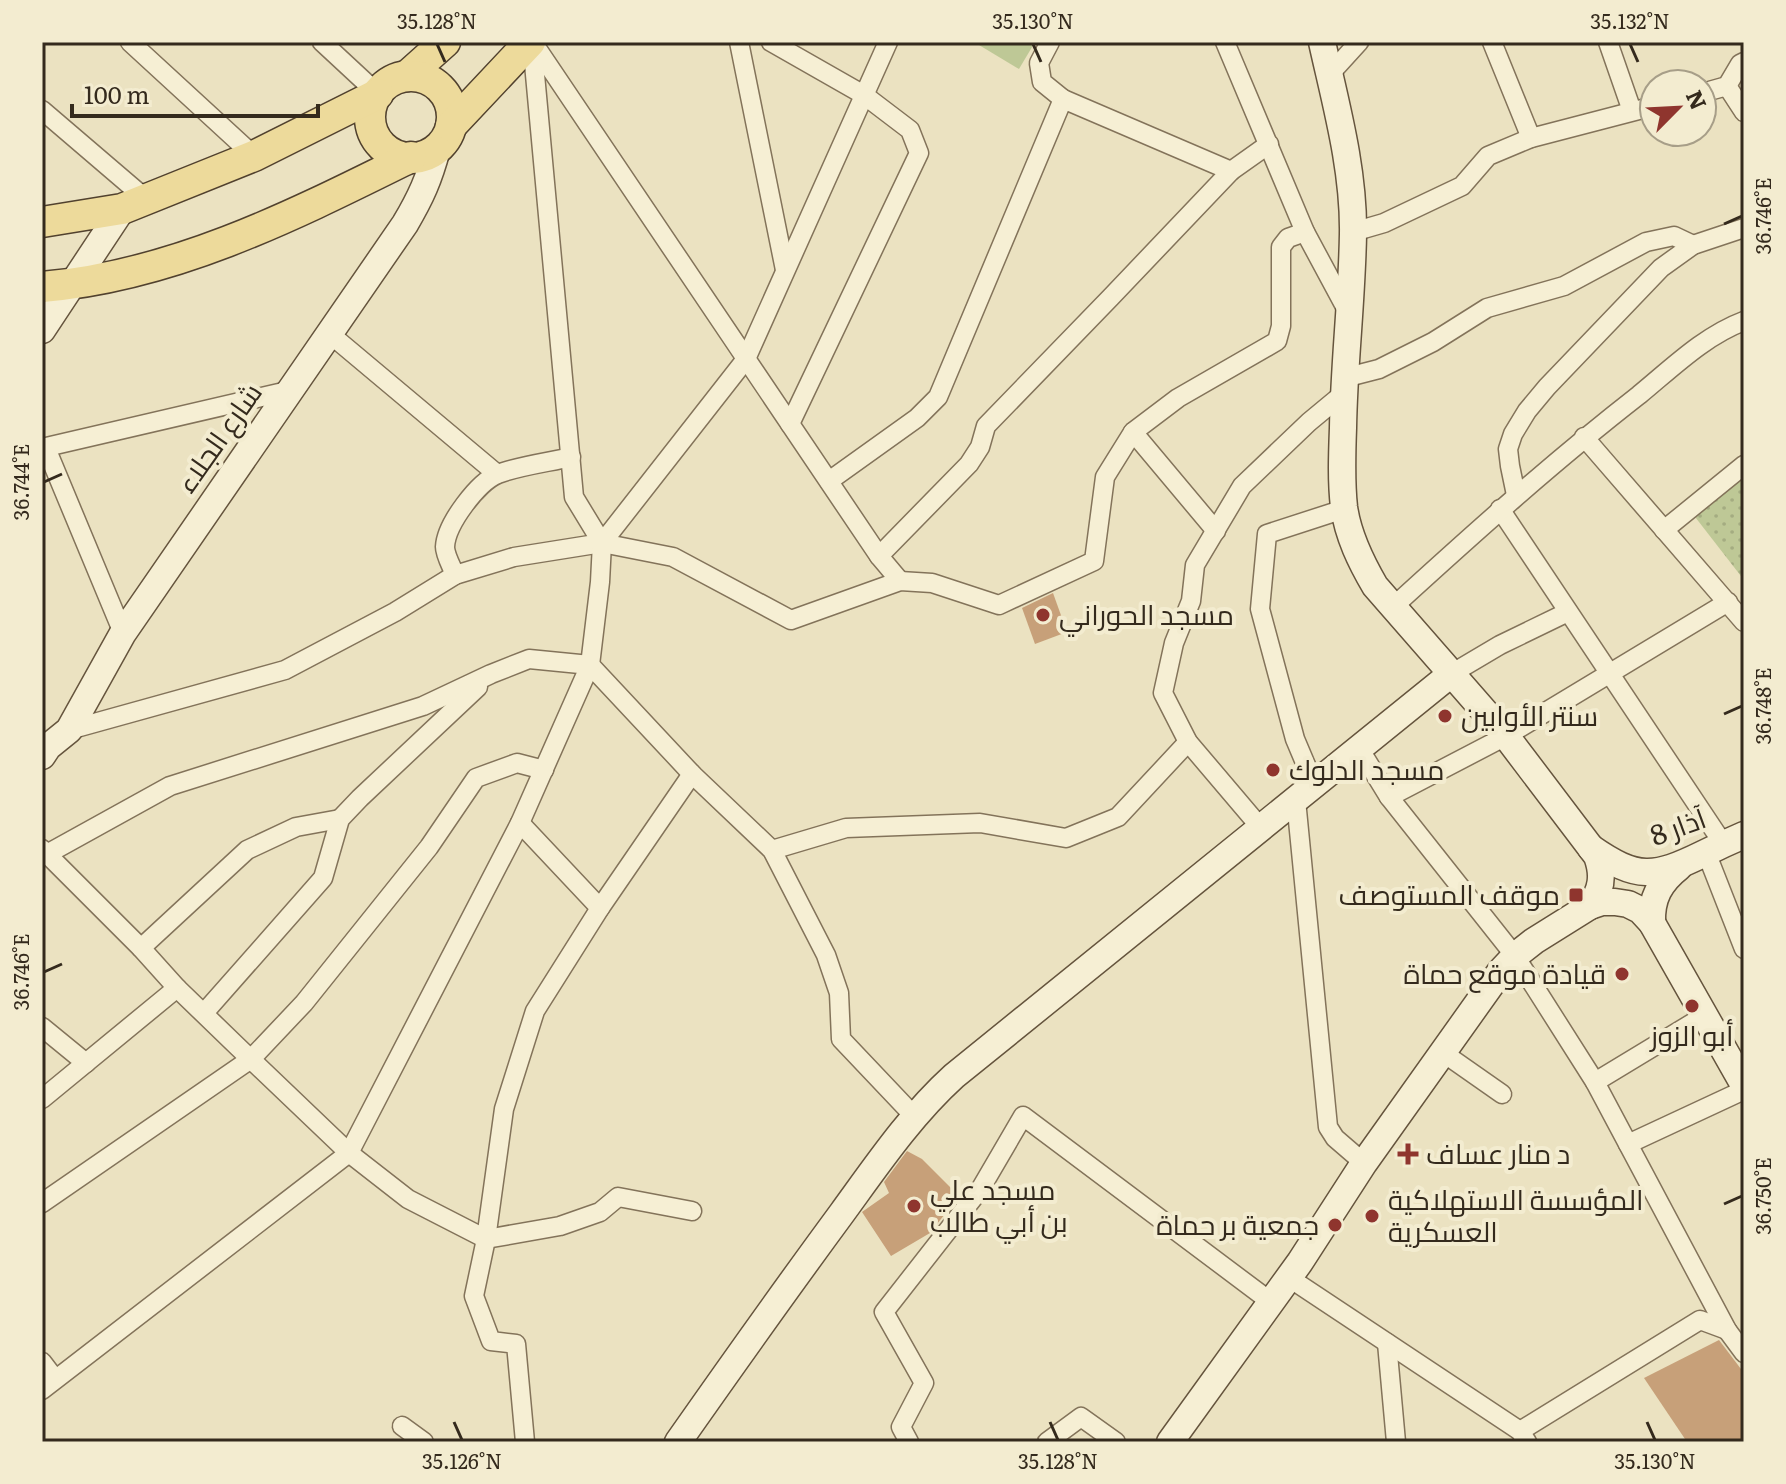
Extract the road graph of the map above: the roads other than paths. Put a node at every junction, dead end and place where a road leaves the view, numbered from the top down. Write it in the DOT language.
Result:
graph roads {
  1 [pos="130,42"];
  2 [pos="322,42"];
  3 [pos="445,42"];
  4 [pos="531,42"];
  5 [pos="739,42"];
  6 [pos="771,42"];
  7 [pos="888,42"];
  8 [pos="1050,42"];
  9 [pos="1225,42"];
  10 [pos="1322,42"];
  11 [pos="1359,42"];
  12 [pos="1492,42"];
  13 [pos="1608,42"];
  14 [pos="1744,62"];
  15 [pos="1329,75"];
  16 [pos="407,76"];
  17 [pos="1727,86"];
  18 [pos="1718,89"];
  19 [pos="378,94"];
  20 [pos="864,95"];
  21 [pos="1063,99"];
  22 [pos="42,110"];
  23 [pos="1638,110"];
  24 [pos="1632,111"];
  25 [pos="1744,112"];
  26 [pos="1531,138"];
  27 [pos="433,144"];
  28 [pos="1269,144"];
  29 [pos="254,156"];
  30 [pos="1231,171"];
  31 [pos="134,204"];
  32 [pos="42,222"];
  33 [pos="1744,228"];
  34 [pos="1305,232"];
  35 [pos="1353,232"];
  36 [pos="1693,245"];
  37 [pos="785,270"];
  38 [pos="72,284"];
  39 [pos="42,287"];
  40 [pos="1348,312"];
  41 [pos="1744,321"];
  42 [pos="42,330"];
  43 [pos="330,334"];
  44 [pos="746,359"];
  45 [pos="1344,385"];
  46 [pos="292,390"];
  47 [pos="790,424"];
  48 [pos="1133,432"];
  49 [pos="1584,437"];
  50 [pos="44,448"];
  51 [pos="571,457"];
  52 [pos="1744,465"];
  53 [pos="497,474"];
  54 [pos="829,481"];
  55 [pos="1516,495"];
  56 [pos="1344,509"];
  57 [pos="1500,509"];
  58 [pos="1664,530"];
  59 [pos="1216,531"];
  60 [pos="602,543"];
  61 [pos="879,556"];
  62 [pos="455,575"];
  63 [pos="900,581"];
  64 [pos="1728,602"];
  65 [pos="1393,607"];
  66 [pos="1568,612"];
  67 [pos="1744,622"];
  68 [pos="123,633"];
  69 [pos="590,665"];
  70 [pos="491,674"];
  71 [pos="1451,674"];
  72 [pos="1609,674"];
  73 [pos="69,730"];
  74 [pos="1506,736"];
  75 [pos="1188,742"];
  76 [pos="44,746"];
  77 [pos="1359,748"];
  78 [pos="544,770"];
  79 [pos="692,774"];
  80 [pos="1305,792"];
  81 [pos="1389,797"];
  82 [pos="340,819"];
  83 [pos="520,823"];
  84 [pos="1261,828"];
  85 [pos="1732,842"];
  86 [pos="1591,848"];
  87 [pos="772,850"];
  88 [pos="44,852"];
  89 [pos="1679,867"];
  90 [pos="1590,906"];
  91 [pos="600,908"];
  92 [pos="1652,923"];
  93 [pos="141,948"];
  94 [pos="1744,949"];
  95 [pos="1515,956"];
  96 [pos="177,988"];
  97 [pos="204,1013"];
  98 [pos="1704,1016"];
  99 [pos="42,1027"];
  100 [pos="1442,1052"];
  101 [pos="251,1059"];
  102 [pos="86,1063"];
  103 [pos="1595,1082"];
  104 [pos="1744,1087"];
  105 [pos="1502,1094"];
  106 [pos="42,1099"];
  107 [pos="914,1116"];
  108 [pos="1628,1144"];
  109 [pos="349,1153"];
  110 [pos="1364,1163"];
  111 [pos="44,1197"];
  112 [pos="692,1211"];
  113 [pos="486,1239"];
  114 [pos="1288,1277"];
  115 [pos="1271,1302"];
  116 [pos="1727,1330"];
  117 [pos="1387,1343"];
  118 [pos="1744,1353"];
  119 [pos="42,1362"];
  120 [pos="49,1384"];
  121 [pos="402,1426"];
  122 [pos="1524,1436"];
  123 [pos="424,1442"];
  124 [pos="525,1442"];
  125 [pos="678,1442"];
  126 [pos="909,1442"];
  127 [pos="1047,1442"];
  128 [pos="1116,1442"];
  129 [pos="1170,1442"];
  130 [pos="1396,1442"];
  1 -- 29 [label="street"];
  2 -- 19 [label="street"];
  3 -- 16 [label="main road"];
  4 -- 27 [label="main road"];
  4 -- 44 [label="street"];
  4 -- 51 [label="street"];
  5 -- 37 [label="street"];
  6 -- 20 [label="street"];
  7 -- 20 [label="street"];
  8 -- 21 [label="street"];
  9 -- 28 [label="street"];
  10 -- 15 [label="main road"];
  11 -- 15 [label="street"];
  12 -- 26 [label="street"];
  13 -- 24 [label="street"];
  14 -- 17 [label="street"];
  15 -- 35 [label="main road"];
  16 -- 19 [label="main road"];
  16 -- 27 [label="main road"];
  17 -- 18 [label="street"];
  17 -- 25 [label="street"];
  19 -- 27 [label="main road"];
  19 -- 29 [label="main road"];
  20 -- 37 [label="street"];
  20 -- 47 [label="street"];
  21 -- 30 [label="street"];
  21 -- 54 [label="street"];
  22 -- 31 [label="street"];
  23 -- 24 [label="street"];
  24 -- 26 [label="street"];
  26 -- 35 [label="street"];
  27 -- 38 [label="main road"];
  27 -- 43 [label="main road, شارع الجلاء"];
  28 -- 30 [label="street"];
  28 -- 34 [label="street"];
  29 -- 31 [label="main road"];
  30 -- 61 [label="street"];
  31 -- 32 [label="main road"];
  31 -- 38 [label="main road"];
  33 -- 36 [label="street"];
  34 -- 40 [label="street"];
  34 -- 48 [label="street"];
  35 -- 40 [label="main road"];
  36 -- 45 [label="street"];
  36 -- 55 [label="street"];
  37 -- 44 [label="street"];
  38 -- 39 [label="main road"];
  38 -- 42 [label="main road"];
  40 -- 45 [label="main road"];
  41 -- 49 [label="street"];
  43 -- 46 [label="main road, شارع الجلاء"];
  43 -- 53 [label="street"];
  44 -- 47 [label="street"];
  44 -- 60 [label="street"];
  45 -- 56 [label="main road"];
  45 -- 59 [label="street"];
  46 -- 50 [label="street"];
  46 -- 68 [label="main road, شارع الجلاء"];
  47 -- 54 [label="street"];
  48 -- 59 [label="street"];
  48 -- 63 [label="street"];
  49 -- 55 [label="street"];
  49 -- 58 [label="street"];
  50 -- 68 [label="street"];
  51 -- 53 [label="street"];
  51 -- 60 [label="street"];
  52 -- 58 [label="street"];
  53 -- 62 [label="street"];
  54 -- 61 [label="street"];
  55 -- 57 [label="street"];
  56 -- 65 [label="main road"];
  56 -- 80 [label="street"];
  57 -- 65 [label="street"];
  57 -- 66 [label="street"];
  58 -- 64 [label="street"];
  59 -- 75 [label="street"];
  60 -- 62 [label="street"];
  60 -- 63 [label="street"];
  60 -- 69 [label="street"];
  61 -- 63 [label="street"];
  62 -- 73 [label="street"];
  64 -- 67 [label="street"];
  64 -- 72 [label="street"];
  65 -- 71 [label="main road"];
  66 -- 71 [label="street"];
  66 -- 72 [label="street"];
  68 -- 73 [label="main road, شارع الجلاء"];
  69 -- 70 [label="street"];
  69 -- 78 [label="street"];
  69 -- 79 [label="street"];
  70 -- 82 [label="street"];
  70 -- 88 [label="street"];
  71 -- 74 [label="main road"];
  71 -- 77 [label="main road"];
  72 -- 74 [label="street"];
  72 -- 85 [label="street"];
  73 -- 76 [label="main road, شارع الجلاء"];
  74 -- 81 [label="street"];
  74 -- 86 [label="main road"];
  75 -- 84 [label="street"];
  75 -- 87 [label="street"];
  77 -- 80 [label="main road"];
  77 -- 81 [label="street"];
  78 -- 83 [label="street"];
  78 -- 101 [label="street"];
  79 -- 87 [label="street"];
  79 -- 91 [label="street"];
  80 -- 84 [label="main road"];
  80 -- 110 [label="street"];
  81 -- 95 [label="street"];
  82 -- 93 [label="street"];
  82 -- 97 [label="street"];
  83 -- 91 [label="street"];
  83 -- 109 [label="street"];
  84 -- 107 [label="main road"];
  85 -- 89 [label="main road, 8 آذار"];
  85 -- 94 [label="street"];
  86 -- 89 [label="main road, 8 آذار"];
  86 -- 90 [label="main road"];
  87 -- 107 [label="street"];
  88 -- 93 [label="street"];
  89 -- 92 [label="main road"];
  90 -- 92 [label="main road"];
  90 -- 95 [label="main road"];
  91 -- 113 [label="street"];
  92 -- 98 [label="main road"];
  93 -- 96 [label="street"];
  95 -- 100 [label="main road"];
  95 -- 103 [label="street"];
  96 -- 97 [label="street"];
  96 -- 102 [label="street"];
  97 -- 101 [label="street"];
  98 -- 103 [label="street"];
  98 -- 104 [label="main road"];
  99 -- 102 [label="street"];
  100 -- 105 [label="street"];
  100 -- 110 [label="main road"];
  101 -- 109 [label="street"];
  101 -- 111 [label="street"];
  102 -- 106 [label="street"];
  103 -- 108 [label="street"];
  104 -- 108 [label="street"];
  107 -- 125 [label="main road"];
  108 -- 116 [label="street"];
  109 -- 113 [label="street"];
  109 -- 120 [label="street"];
  110 -- 114 [label="main road"];
  112 -- 113 [label="street"];
  113 -- 124 [label="street"];
  114 -- 115 [label="main road"];
  114 -- 117 [label="street"];
  115 -- 126 [label="street"];
  115 -- 129 [label="main road"];
  116 -- 118 [label="street"];
  116 -- 122 [label="street"];
  117 -- 122 [label="street"];
  117 -- 130 [label="street"];
  119 -- 120 [label="street"];
  121 -- 123 [label="street"];
  127 -- 128 [label="street"];
}
